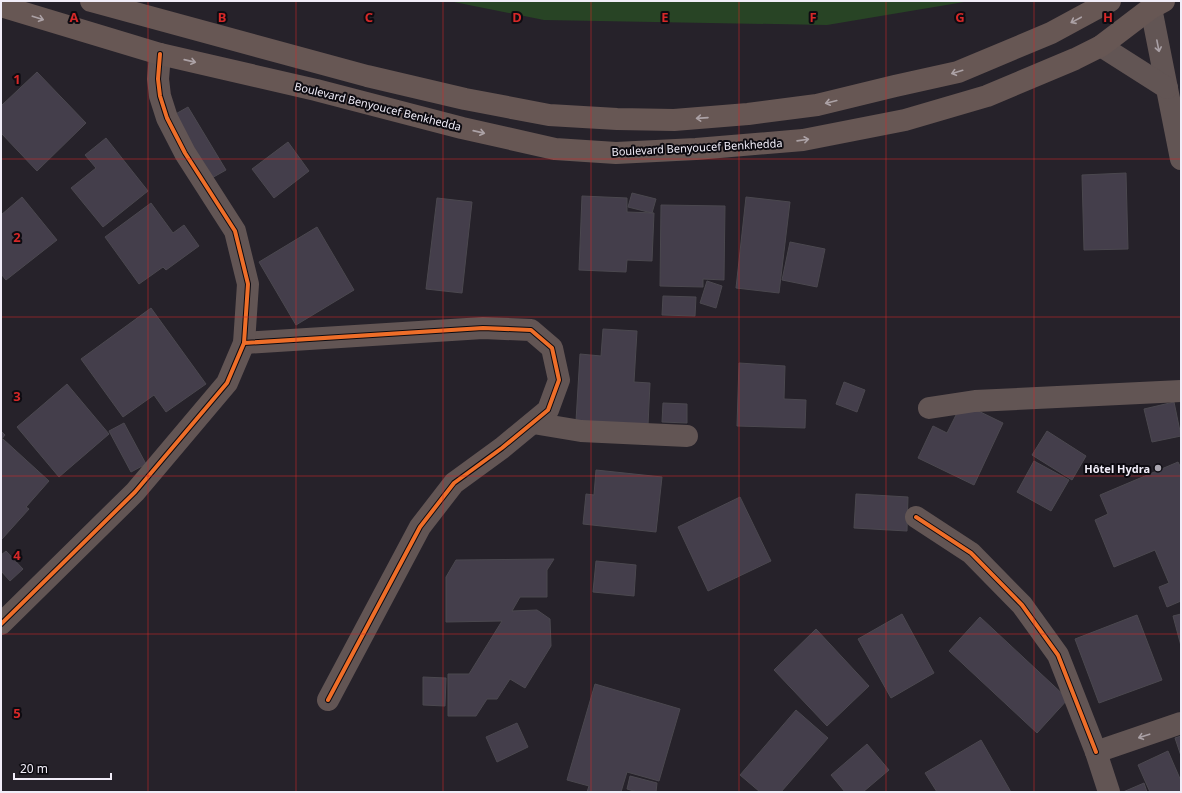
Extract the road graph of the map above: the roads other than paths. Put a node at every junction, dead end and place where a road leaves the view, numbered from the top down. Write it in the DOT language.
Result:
graph roads {
  1 [pos="91,1"];
  2 [pos="1110,1"];
  3 [pos="1158,4"];
  4 [pos="1,6"];
  5 [pos="1101,46"];
  6 [pos="160,54"];
  7 [pos="1167,88"];
  8 [pos="1181,159"];
  9 [pos="244,343"];
  10 [pos="1181,391"];
  11 [pos="929,408"];
  12 [pos="533,422"];
  13 [pos="687,436"];
  14 [pos="916,517"];
  15 [pos="1,624"];
  16 [pos="328,700"];
  17 [pos="1181,723"];
  18 [pos="1096,752"];
  19 [pos="1109,792"];
  2 -- 1 [label="main road, one-way"];
  3 -- 5 [label="main road, Boulevard Benyoucef Benkhedda"];
  3 -- 7 [label="street, one-way"];
  4 -- 6 [label="main road, Boulevard Benyoucef Benkhedda, one-way"];
  6 -- 5 [label="main road, Boulevard Benyoucef Benkhedda, one-way"];
  5 -- 7 [label="street"];
  6 -- 9 [label="street"];
  7 -- 8 [label="street"];
  9 -- 12 [label="street"];
  9 -- 15 [label="street"];
  10 -- 11 [label="street"];
  12 -- 13 [label="street"];
  12 -- 16 [label="street"];
  14 -- 18 [label="street"];
  17 -- 18 [label="street, one-way"];
  18 -- 19 [label="street"];
}
